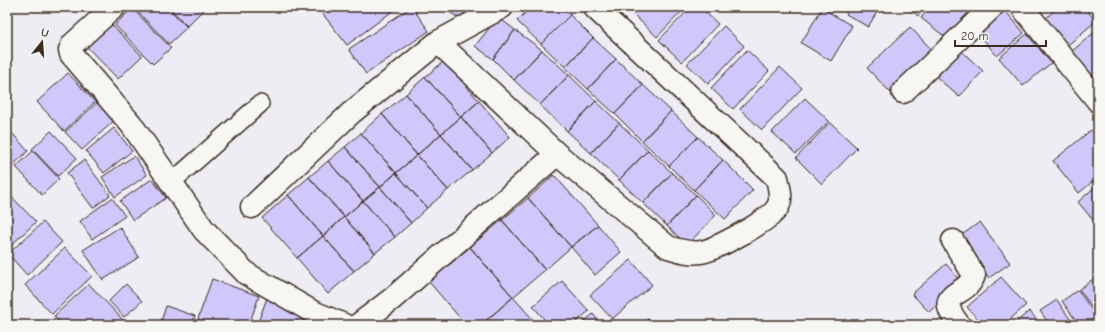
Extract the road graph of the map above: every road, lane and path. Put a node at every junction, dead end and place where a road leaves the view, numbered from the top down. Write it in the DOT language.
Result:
graph roads {
  1 [pos="114,7"];
  2 [pos="502,7"];
  3 [pos="594,7"];
  4 [pos="992,7"];
  5 [pos="1026,8"];
  6 [pos="438,42"];
  7 [pos="903,92"];
  8 [pos="1098,101"];
  9 [pos="260,104"];
  10 [pos="556,154"];
  11 [pos="172,182"];
  12 [pos="252,207"];
  13 [pos="953,242"];
  14 [pos="344,325"];
  15 [pos="358,325"];
  16 [pos="959,325"];
  1 -- 11 [label="street"];
  2 -- 6 [label="street"];
  3 -- 10 [label="street"];
  4 -- 7 [label="street"];
  5 -- 8 [label="street"];
  6 -- 10 [label="street"];
  6 -- 12 [label="street"];
  9 -- 11 [label="lane"];
  10 -- 15 [label="street"];
  11 -- 14 [label="street"];
  13 -- 16 [label="street"];
}
